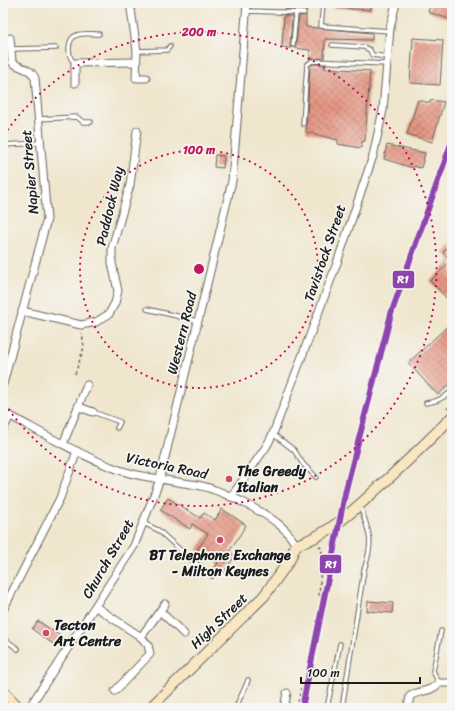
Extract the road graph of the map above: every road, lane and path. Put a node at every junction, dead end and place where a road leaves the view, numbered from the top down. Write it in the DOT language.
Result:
graph roads {
  1 [pos="130,3"];
  2 [pos="246,3"];
  3 [pos="323,3"];
  4 [pos="396,3"];
  5 [pos="246,11"];
  6 [pos="296,13"];
  7 [pos="304,13"];
  8 [pos="390,31"];
  9 [pos="99,34"];
  10 [pos="10,38"];
  11 [pos="293,45"];
  12 [pos="332,45"];
  13 [pos="170,46"];
  14 [pos="10,48"];
  15 [pos="56,48"];
  16 [pos="137,51"];
  17 [pos="387,60"];
  18 [pos="136,62"];
  19 [pos="75,63"];
  20 [pos="146,78"];
  21 [pos="75,83"];
  22 [pos="38,119"];
  23 [pos="91,122"];
  24 [pos="303,124"];
  25 [pos="137,131"];
  26 [pos="40,143"];
  27 [pos="3,145"];
  28 [pos="147,309"];
  29 [pos="22,311"];
  30 [pos="198,321"];
  31 [pos="81,325"];
  32 [pos="75,374"];
  33 [pos="3,384"];
  34 [pos="87,385"];
  35 [pos="452,391"];
  36 [pos="426,403"];
  37 [pos="78,407"];
  38 [pos="3,412"];
  39 [pos="93,412"];
  40 [pos="12,416"];
  41 [pos="452,417"];
  42 [pos="117,428"];
  43 [pos="3,433"];
  44 [pos="273,434"];
  45 [pos="63,444"];
  46 [pos="76,451"];
  47 [pos="316,477"];
  48 [pos="159,478"];
  49 [pos="232,497"];
  50 [pos="360,505"];
  51 [pos="143,523"];
  52 [pos="312,540"];
  53 [pos="296,545"];
  54 [pos="212,576"];
  55 [pos="319,598"];
  56 [pos="166,604"];
  57 [pos="96,606"];
  58 [pos="3,610"];
  59 [pos="161,612"];
  60 [pos="441,631"];
  61 [pos="184,634"];
  62 [pos="141,637"];
  63 [pos="3,638"];
  64 [pos="340,644"];
  65 [pos="18,650"];
  66 [pos="248,680"];
  67 [pos="439,683"];
  68 [pos="452,683"];
  69 [pos="301,688"];
  70 [pos="3,691"];
  71 [pos="115,691"];
  72 [pos="287,693"];
  73 [pos="19,708"];
  74 [pos="29,708"];
  75 [pos="150,708"];
  76 [pos="236,708"];
  77 [pos="284,708"];
  78 [pos="297,708"];
  79 [pos="327,708"];
  80 [pos="342,708"];
  81 [pos="408,708"];
  1 -- 16 [label="street"];
  2 -- 5 [label="street, Western Road"];
  3 -- 8 [label="lane"];
  4 -- 8 [label="street, Tavistock Street"];
  5 -- 6 [label="lane"];
  5 -- 30 [label="street, Western Road"];
  6 -- 7 [label="lane"];
  6 -- 11 [label="lane"];
  8 -- 17 [label="street, Tavistock Street"];
  9 -- 19 [label="lane"];
  10 -- 14 [label="street, Napier Street"];
  12 -- 17 [label="lane"];
  13 -- 16 [label="lane"];
  14 -- 15 [label="lane"];
  14 -- 22 [label="street, Napier Street"];
  16 -- 18 [label="street"];
  17 -- 24 [label="lane"];
  17 -- 44 [label="street, Tavistock Street"];
  18 -- 19 [label="street"];
  18 -- 20 [label="street"];
  19 -- 21 [label="street"];
  22 -- 23 [label="lane"];
  22 -- 26 [label="street, Napier Street"];
  25 -- 31 [label="street, Paddock Way"];
  26 -- 27 [label="lane"];
  26 -- 29 [label="street, Napier Street"];
  28 -- 30 [label="lane"];
  29 -- 31 [label="street, Paddock Way"];
  29 -- 33 [label="street, Napier Street"];
  30 -- 48 [label="street, Western Road"];
  31 -- 32 [label="path"];
  34 -- 37 [label="street"];
  35 -- 36 [label="lane"];
  37 -- 39 [label="street"];
  37 -- 45 [label="street"];
  38 -- 40 [label="street, Victoria Road"];
  39 -- 42 [label="lane"];
  40 -- 43 [label="lane"];
  40 -- 45 [label="street, Victoria Road"];
  41 -- 50 [label="street"];
  44 -- 47 [label="lane"];
  44 -- 49 [label="street, Tavistock Street"];
  45 -- 46 [label="street, Victoria Road"];
  46 -- 48 [label="street, Victoria Road"];
  46 -- 58 [label="street"];
  48 -- 49 [label="street, Victoria Road"];
  48 -- 51 [label="street, Church Street"];
  49 -- 53 [label="street, Victoria Road"];
  50 -- 52 [label="street"];
  50 -- 80 [label="lane"];
  51 -- 54 [label="lane"];
  51 -- 57 [label="street, Church Street"];
  52 -- 53 [label="street"];
  52 -- 55 [label="path"];
  53 -- 75 [label="street, High Street"];
  56 -- 59 [label="street"];
  57 -- 62 [label="street"];
  57 -- 74 [label="street, Church Street"];
  59 -- 61 [label="street"];
  59 -- 62 [label="street"];
  60 -- 67 [label="lane"];
  62 -- 71 [label="street"];
  63 -- 65 [label="lane"];
  64 -- 79 [label="lane"];
  66 -- 76 [label="lane"];
  67 -- 68 [label="street"];
  67 -- 81 [label="street"];
  69 -- 78 [label="path"];
  70 -- 73 [label="street"];
  72 -- 77 [label="street"];
}
